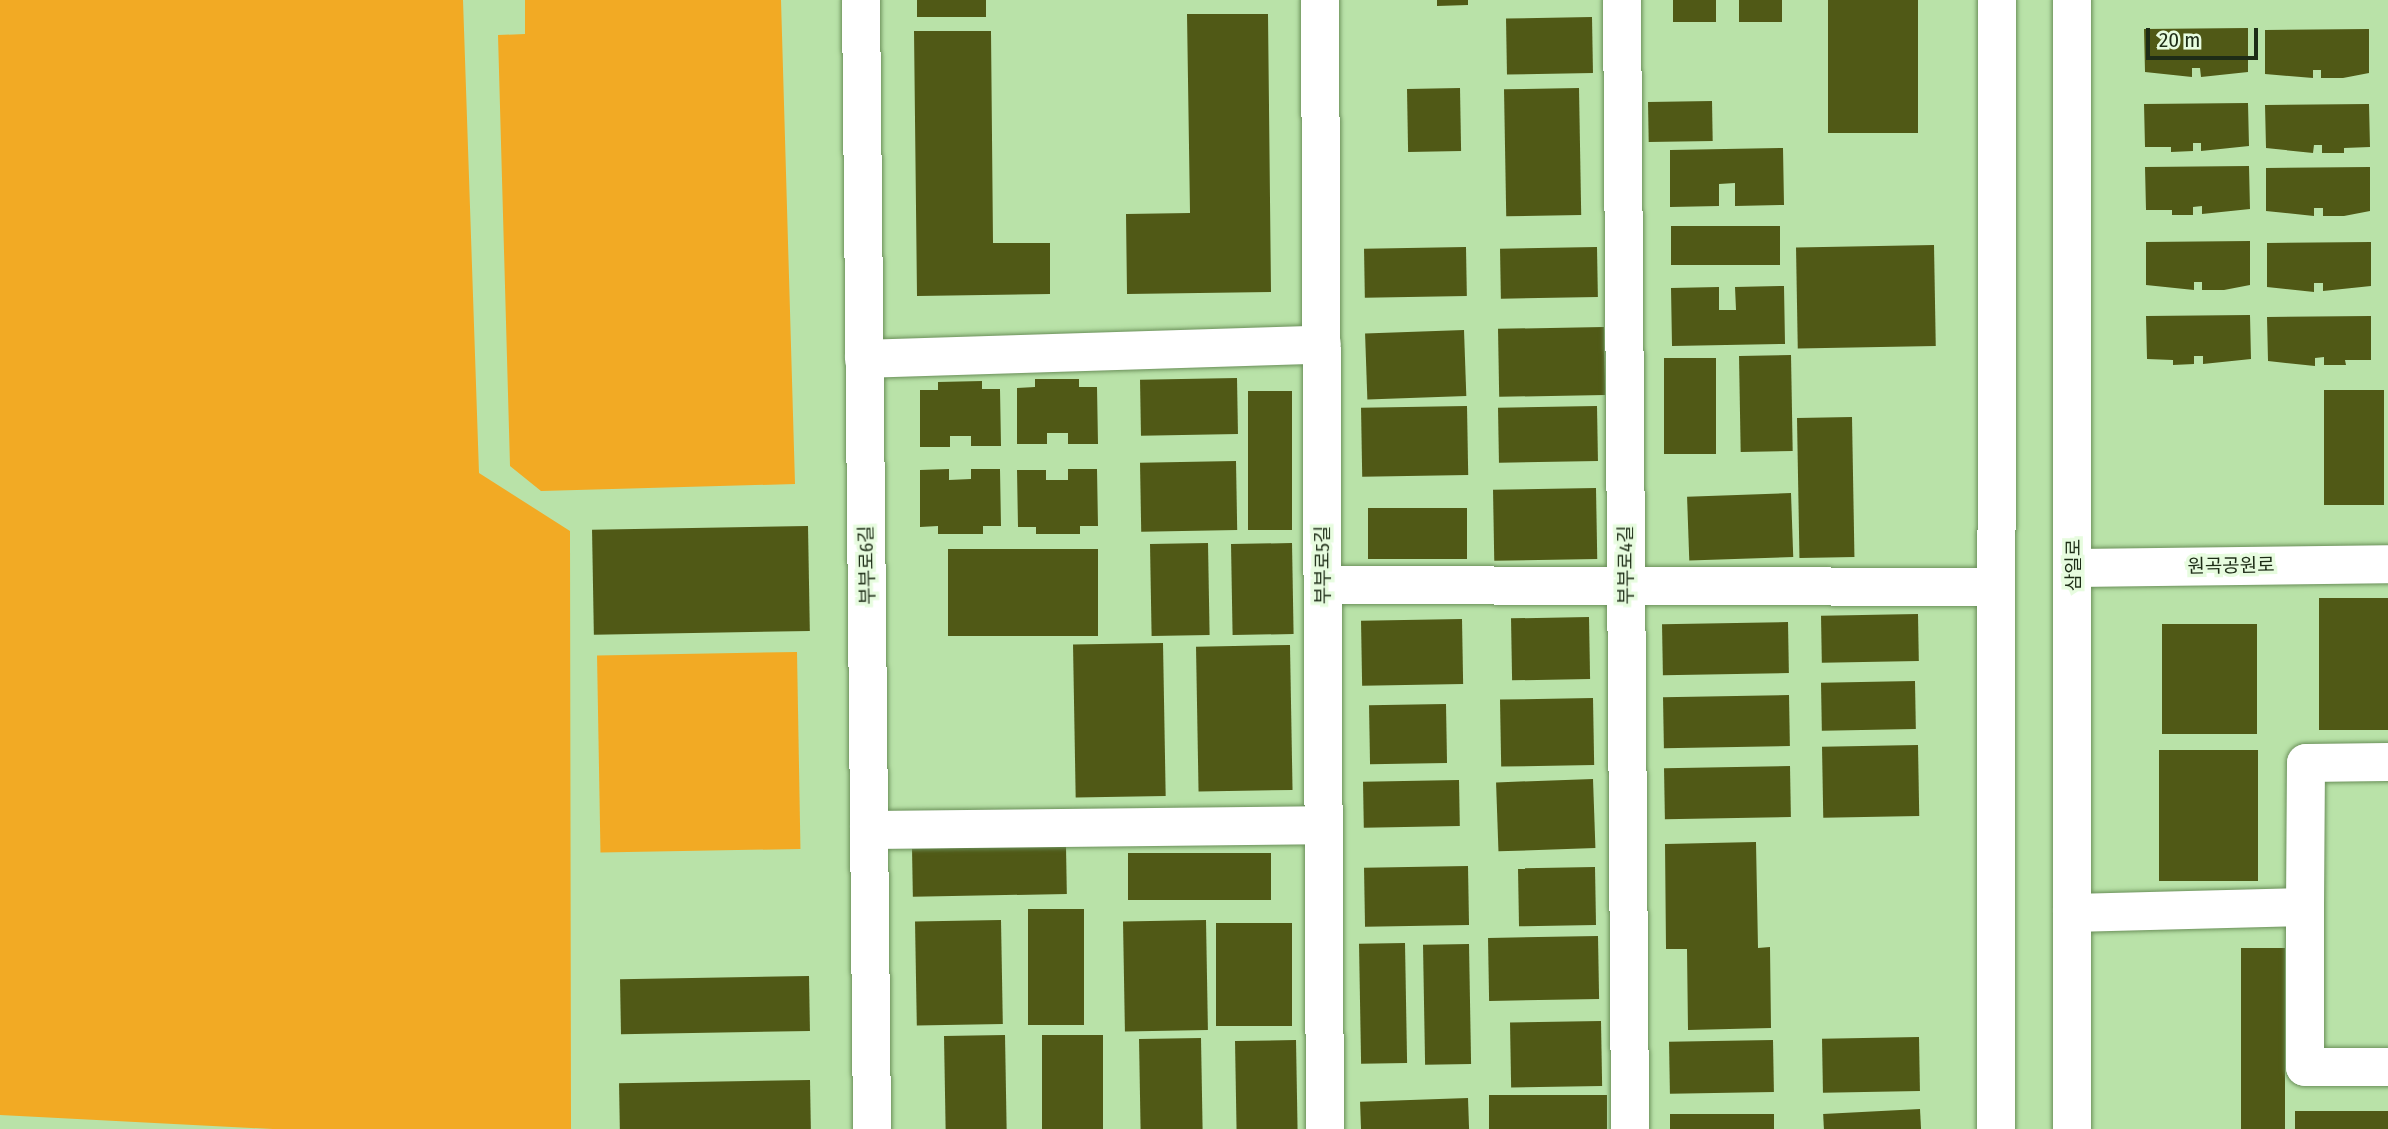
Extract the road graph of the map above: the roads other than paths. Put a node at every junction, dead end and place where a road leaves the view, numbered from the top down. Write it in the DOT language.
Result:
graph roads {
  1 [pos="861,0"];
  2 [pos="1320,0"];
  3 [pos="1622,0"];
  4 [pos="1997,0"];
  5 [pos="2071,0"];
  6 [pos="1322,345"];
  7 [pos="864,359"];
  8 [pos="2388,564"];
  9 [pos="2074,568"];
  10 [pos="1323,584"];
  11 [pos="1626,586"];
  12 [pos="1996,587"];
  13 [pos="2388,762"];
  14 [pos="1323,825"];
  15 [pos="869,830"];
  16 [pos="2305,908"];
  17 [pos="2072,913"];
  18 [pos="2388,1067"];
  19 [pos="872,1129"];
  20 [pos="1325,1129"];
  21 [pos="1630,1129"];
  22 [pos="1996,1129"];
  23 [pos="2072,1129"];
  1 -- 7 [label="street, 부부로6길"];
  2 -- 6 [label="street, 부부로5길"];
  3 -- 11 [label="street, 부부로4길"];
  4 -- 12 [label="street"];
  5 -- 9 [label="street, 삼일로"];
  6 -- 7 [label="street"];
  6 -- 10 [label="street, 부부로5길"];
  7 -- 15 [label="street, 부부로6길"];
  8 -- 9 [label="street, 원곡공원로"];
  9 -- 17 [label="street, 삼일로"];
  10 -- 11 [label="street"];
  10 -- 14 [label="street, 부부로5길"];
  11 -- 12 [label="street"];
  11 -- 21 [label="street, 부부로4길"];
  12 -- 22 [label="street"];
  13 -- 16 [label="street"];
  14 -- 15 [label="street"];
  14 -- 20 [label="street, 부부로5길"];
  15 -- 19 [label="street, 부부로6길"];
  16 -- 17 [label="street"];
  16 -- 18 [label="street"];
  17 -- 23 [label="street, 삼일로"];
}
